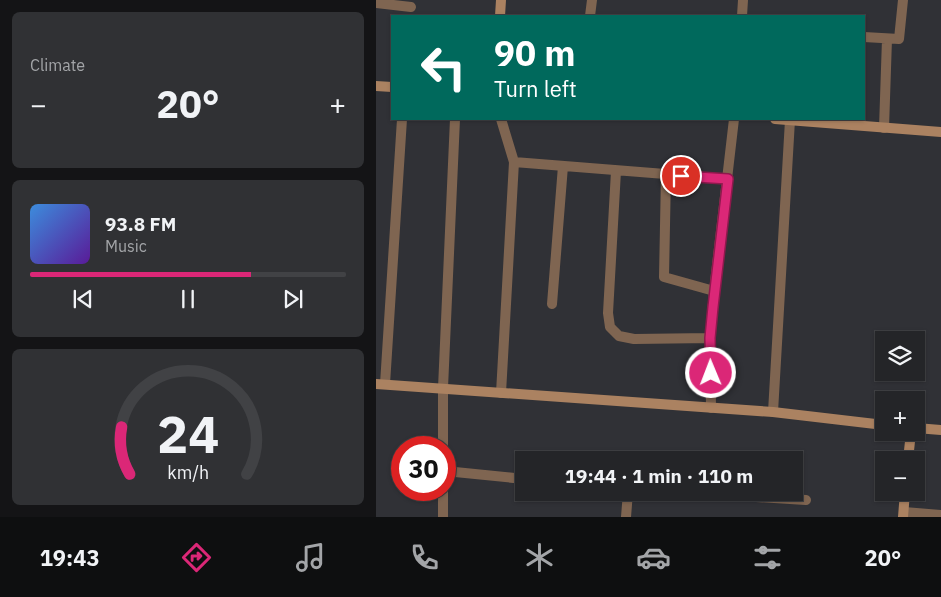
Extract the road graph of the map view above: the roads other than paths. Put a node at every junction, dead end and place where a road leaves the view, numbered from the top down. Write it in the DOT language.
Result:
graph roads {
  1 [pos="501,0"];
  2 [pos="592,0"];
  3 [pos="743,0"];
  4 [pos="903,0"];
  5 [pos="376,3"];
  6 [pos="411,8"];
  7 [pos="500,15"];
  8 [pos="590,15"];
  9 [pos="742,15"];
  10 [pos="865,37"];
  11 [pos="887,39"];
  12 [pos="376,86"];
  13 [pos="391,87"];
  14 [pos="402,120"];
  15 [pos="455,120"];
  16 [pos="501,120"];
  17 [pos="734,120"];
  18 [pos="790,120"];
  19 [pos="884,128"];
  20 [pos="941,132"];
  21 [pos="514,162"];
  22 [pos="563,166"];
  23 [pos="616,171"];
  24 [pos="666,174"];
  25 [pos="728,179"];
  26 [pos="714,291"];
  27 [pos="552,304"];
  28 [pos="710,338"];
  29 [pos="381,384"];
  30 [pos="443,388"];
  31 [pos="501,393"];
  32 [pos="711,408"];
  33 [pos="773,412"];
  34 [pos="875,424"];
  35 [pos="925,429"];
  36 [pos="941,430"];
  37 [pos="443,436"];
  38 [pos="456,472"];
  39 [pos="515,478"];
  40 [pos="803,500"];
  41 [pos="806,500"];
  42 [pos="443,501"];
  43 [pos="627,501"];
  44 [pos="904,501"];
  45 [pos="903,514"];
  46 [pos="941,515"];
  47 [pos="443,517"];
  48 [pos="626,517"];
  1 -- 7 [label="street"];
  2 -- 8 [label="street"];
  3 -- 9 [label="street"];
  4 -- 11 [label="street"];
  5 -- 6 [label="street"];
  10 -- 11 [label="street"];
  11 -- 19 [label="street"];
  12 -- 13 [label="street"];
  14 -- 29 [label="street"];
  15 -- 30 [label="street"];
  16 -- 21 [label="street"];
  17 -- 25 [label="street"];
  18 -- 19 [label="street"];
  18 -- 33 [label="street"];
  19 -- 20 [label="street"];
  21 -- 22 [label="street"];
  21 -- 31 [label="street"];
  22 -- 23 [label="street"];
  22 -- 27 [label="street"];
  23 -- 24 [label="street"];
  23 -- 28 [label="street"];
  24 -- 25 [label="street"];
  24 -- 26 [label="street"];
  25 -- 26 [label="street"];
  26 -- 28 [label="street"];
  28 -- 32 [label="street"];
  29 -- 30 [label="street"];
  30 -- 31 [label="street"];
  30 -- 37 [label="street"];
  31 -- 32 [label="street"];
  32 -- 33 [label="street"];
  33 -- 34 [label="street"];
  35 -- 36 [label="street"];
  38 -- 39 [label="street"];
  40 -- 41 [label="street"];
  42 -- 47 [label="street"];
  43 -- 48 [label="street"];
  44 -- 45 [label="street"];
  45 -- 46 [label="street"];
}
